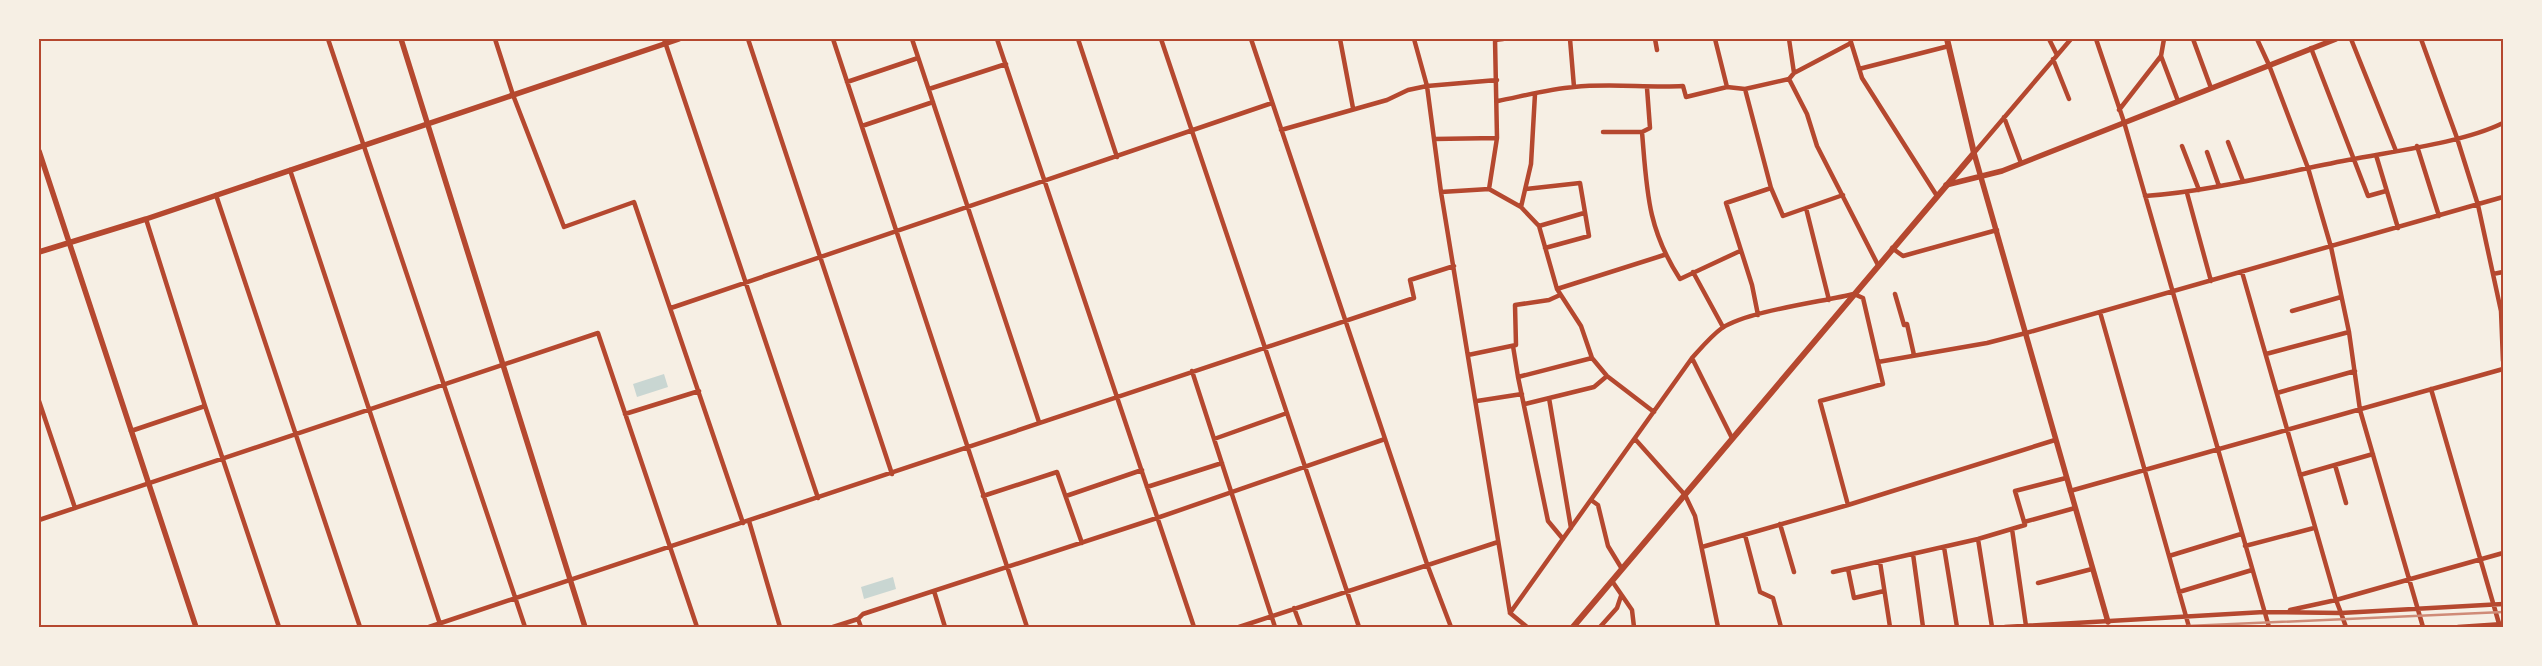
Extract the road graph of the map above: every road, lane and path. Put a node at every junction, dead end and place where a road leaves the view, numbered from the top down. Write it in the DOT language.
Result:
graph roads {
  1 [pos="328,39"];
  2 [pos="401,39"];
  3 [pos="495,39"];
  4 [pos="679,39"];
  5 [pos="748,39"];
  6 [pos="833,39"];
  7 [pos="912,39"];
  8 [pos="998,39"];
  9 [pos="1078,39"];
  10 [pos="1161,39"];
  11 [pos="1251,39"];
  12 [pos="1340,39"];
  13 [pos="1414,39"];
  14 [pos="1495,39"];
  15 [pos="1503,39"];
  16 [pos="1570,39"];
  17 [pos="1655,39"];
  18 [pos="1716,39"];
  19 [pos="1789,39"];
  20 [pos="1948,39"];
  21 [pos="2049,39"];
  22 [pos="2072,39"];
  23 [pos="2096,39"];
  24 [pos="2164,39"];
  25 [pos="2193,39"];
  26 [pos="2257,39"];
  27 [pos="2336,39"];
  28 [pos="2351,39"];
  29 [pos="2421,39"];
  30 [pos="665,41"];
  31 [pos="1850,41"];
  32 [pos="1949,46"];
  33 [pos="2311,48"];
  34 [pos="1657,50"];
  35 [pos="2058,55"];
  36 [pos="2161,56"];
  37 [pos="918,58"];
  38 [pos="2054,59"];
  39 [pos="1006,64"];
  40 [pos="2269,65"];
  41 [pos="1859,69"];
  42 [pos="1794,73"];
  43 [pos="1789,79"];
  44 [pos="1497,80"];
  45 [pos="847,82"];
  46 [pos="1427,86"];
  47 [pos="1574,87"];
  48 [pos="1727,87"];
  49 [pos="1647,88"];
  50 [pos="2210,88"];
  51 [pos="929,89"];
  52 [pos="1746,89"];
  53 [pos="514,94"];
  54 [pos="1535,94"];
  55 [pos="2069,100"];
  56 [pos="1498,101"];
  57 [pos="2178,101"];
  58 [pos="934,102"];
  59 [pos="1272,104"];
  60 [pos="1353,108"];
  61 [pos="2119,110"];
  62 [pos="2004,118"];
  63 [pos="2124,122"];
  64 [pos="2503,123"];
  65 [pos="426,126"];
  66 [pos="862,126"];
  67 [pos="1281,130"];
  68 [pos="1192,131"];
  69 [pos="1603,132"];
  70 [pos="1642,132"];
  71 [pos="1497,138"];
  72 [pos="2457,138"];
  73 [pos="1434,139"];
  74 [pos="2228,142"];
  75 [pos="364,146"];
  76 [pos="2182,146"];
  77 [pos="2417,146"];
  78 [pos="39,151"];
  79 [pos="2396,151"];
  80 [pos="2207,152"];
  81 [pos="1974,153"];
  82 [pos="2376,155"];
  83 [pos="1117,157"];
  84 [pos="2356,159"];
  85 [pos="2021,163"];
  86 [pos="2308,168"];
  87 [pos="290,170"];
  88 [pos="1981,175"];
  89 [pos="1045,181"];
  90 [pos="2243,181"];
  91 [pos="1946,186"];
  92 [pos="2219,186"];
  93 [pos="1771,188"];
  94 [pos="1526,189"];
  95 [pos="1489,190"];
  96 [pos="2199,190"];
  97 [pos="2386,191"];
  98 [pos="1441,192"];
  99 [pos="2187,193"];
  100 [pos="216,195"];
  101 [pos="1843,195"];
  102 [pos="1937,196"];
  103 [pos="2145,196"];
  104 [pos="2503,197"];
  105 [pos="2478,205"];
  106 [pos="969,207"];
  107 [pos="1522,207"];
  108 [pos="1806,208"];
  109 [pos="1584,213"];
  110 [pos="2439,216"];
  111 [pos="146,220"];
  112 [pos="1539,226"];
  113 [pos="2398,228"];
  114 [pos="1997,230"];
  115 [pos="896,231"];
  116 [pos="68,242"];
  117 [pos="2331,247"];
  118 [pos="1545,248"];
  119 [pos="1892,248"];
  120 [pos="1740,251"];
  121 [pos="39,252"];
  122 [pos="1664,255"];
  123 [pos="820,257"];
  124 [pos="1878,265"];
  125 [pos="1454,266"];
  126 [pos="1694,272"];
  127 [pos="2242,272"];
  128 [pos="2503,272"];
  129 [pos="2493,274"];
  130 [pos="2211,281"];
  131 [pos="746,283"];
  132 [pos="1557,289"];
  133 [pos="2172,292"];
  134 [pos="1854,294"];
  135 [pos="1895,294"];
  136 [pos="1560,295"];
  137 [pos="2342,297"];
  138 [pos="1829,300"];
  139 [pos="671,308"];
  140 [pos="2292,311"];
  141 [pos="2100,312"];
  142 [pos="1758,315"];
  143 [pos="1346,320"];
  144 [pos="1723,328"];
  145 [pos="2349,332"];
  146 [pos="2026,333"];
  147 [pos="1265,346"];
  148 [pos="1513,346"];
  149 [pos="2266,354"];
  150 [pos="1468,355"];
  151 [pos="1914,355"];
  152 [pos="1592,358"];
  153 [pos="1692,358"];
  154 [pos="2503,361"];
  155 [pos="1878,362"];
  156 [pos="502,363"];
  157 [pos="2503,369"];
  158 [pos="1192,371"];
  159 [pos="2355,371"];
  160 [pos="1607,376"];
  161 [pos="1518,377"];
  162 [pos="445,382"];
  163 [pos="2431,389"];
  164 [pos="698,391"];
  165 [pos="2277,393"];
  166 [pos="1522,394"];
  167 [pos="1117,396"];
  168 [pos="1549,398"];
  169 [pos="1476,401"];
  170 [pos="39,402"];
  171 [pos="1525,404"];
  172 [pos="205,406"];
  173 [pos="370,409"];
  174 [pos="2360,410"];
  175 [pos="1654,412"];
  176 [pos="1287,413"];
  177 [pos="625,414"];
  178 [pos="1039,422"];
  179 [pos="131,431"];
  180 [pos="2287,431"];
  181 [pos="296,434"];
  182 [pos="1385,438"];
  183 [pos="1732,438"];
  184 [pos="1214,439"];
  185 [pos="1635,440"];
  186 [pos="2055,440"];
  187 [pos="967,446"];
  188 [pos="2217,450"];
  189 [pos="2373,454"];
  190 [pos="222,459"];
  191 [pos="1222,463"];
  192 [pos="2335,465"];
  193 [pos="1305,466"];
  194 [pos="1142,470"];
  195 [pos="2145,470"];
  196 [pos="892,474"];
  197 [pos="2300,475"];
  198 [pos="2066,478"];
  199 [pos="148,483"];
  200 [pos="1147,487"];
  201 [pos="2070,491"];
  202 [pos="1231,492"];
  203 [pos="1685,495"];
  204 [pos="983,496"];
  205 [pos="1066,496"];
  206 [pos="818,498"];
  207 [pos="1591,500"];
  208 [pos="2346,503"];
  209 [pos="1848,505"];
  210 [pos="75,508"];
  211 [pos="2075,508"];
  212 [pos="1157,518"];
  213 [pos="39,520"];
  214 [pos="749,521"];
  215 [pos="2024,522"];
  216 [pos="743,523"];
  217 [pos="1780,524"];
  218 [pos="1571,528"];
  219 [pos="2314,528"];
  220 [pos="2012,529"];
  221 [pos="2241,534"];
  222 [pos="1744,535"];
  223 [pos="1978,539"];
  224 [pos="1563,540"];
  225 [pos="1498,542"];
  226 [pos="1082,543"];
  227 [pos="2245,546"];
  228 [pos="669,547"];
  229 [pos="1702,547"];
  230 [pos="1944,547"];
  231 [pos="2503,553"];
  232 [pos="1913,554"];
  233 [pos="2170,556"];
  234 [pos="2480,560"];
  235 [pos="1880,562"];
  236 [pos="1427,564"];
  237 [pos="1007,567"];
  238 [pos="1622,569"];
  239 [pos="1848,569"];
  240 [pos="2092,569"];
  241 [pos="2252,570"];
  242 [pos="1794,572"];
  243 [pos="1833,572"];
  244 [pos="2408,579"];
  245 [pos="570,581"];
  246 [pos="1612,581"];
  247 [pos="2038,583"];
  248 [pos="1347,590"];
  249 [pos="934,591"];
  250 [pos="1884,591"];
  251 [pos="2179,592"];
  252 [pos="1621,596"];
  253 [pos="516,598"];
  254 [pos="2336,600"];
  255 [pos="2493,604"];
  256 [pos="2503,604"];
  257 [pos="1294,608"];
  258 [pos="2417,609"];
  259 [pos="2264,612"];
  260 [pos="2273,612"];
  261 [pos="2341,613"];
  262 [pos="1510,614"];
  263 [pos="1271,616"];
  264 [pos="2185,617"];
  265 [pos="858,620"];
  266 [pos="2108,624"];
  267 [pos="440,625"];
  268 [pos="2501,625"];
  269 [pos="2026,626"];
  270 [pos="196,627"];
  271 [pos="279,627"];
  272 [pos="360,627"];
  273 [pos="429,627"];
  274 [pos="525,627"];
  275 [pos="584,627"];
  276 [pos="697,627"];
  277 [pos="780,627"];
  278 [pos="833,627"];
  279 [pos="861,627"];
  280 [pos="946,627"];
  281 [pos="1026,627"];
  282 [pos="1194,627"];
  283 [pos="1238,627"];
  284 [pos="1275,627"];
  285 [pos="1301,627"];
  286 [pos="1359,627"];
  287 [pos="1451,627"];
  288 [pos="1527,627"];
  289 [pos="1573,627"];
  290 [pos="1600,627"];
  291 [pos="1634,627"];
  292 [pos="1718,627"];
  293 [pos="1781,627"];
  294 [pos="1890,627"];
  295 [pos="1923,627"];
  296 [pos="1957,627"];
  297 [pos="1992,627"];
  298 [pos="2005,627"];
  299 [pos="2189,627"];
  300 [pos="2269,627"];
  301 [pos="2346,627"];
  302 [pos="2423,627"];
  303 [pos="2458,627"];
  1 -- 75 [label="street"];
  2 -- 65 [label="street"];
  3 -- 53 [label="street"];
  4 -- 30 [label="street"];
  5 -- 123 [label="street"];
  6 -- 45 [label="street"];
  7 -- 37 [label="street"];
  8 -- 39 [label="street"];
  9 -- 83 [label="street"];
  10 -- 68 [label="street"];
  11 -- 59 [label="street"];
  12 -- 60 [label="street"];
  13 -- 46 [label="street"];
  14 -- 15 [label="street"];
  14 -- 44 [label="street"];
  16 -- 47 [label="street"];
  17 -- 34 [label="street"];
  18 -- 48 [label="street"];
  19 -- 42 [label="street"];
  20 -- 32 [label="main road"];
  21 -- 35 [label="street"];
  22 -- 35 [label="street"];
  23 -- 61 [label="street"];
  24 -- 36 [label="street"];
  25 -- 50 [label="street"];
  26 -- 40 [label="street"];
  27 -- 33 [label="street"];
  28 -- 79 [label="street"];
  29 -- 72 [label="street"];
  30 -- 53 [label="street"];
  30 -- 131 [label="street"];
  31 -- 41 [label="street"];
  31 -- 42 [label="street"];
  32 -- 41 [label="street"];
  32 -- 81 [label="main road"];
  33 -- 40 [label="street"];
  33 -- 84 [label="street"];
  35 -- 38 [label="street"];
  36 -- 57 [label="street"];
  36 -- 61 [label="street"];
  37 -- 45 [label="street"];
  37 -- 51 [label="street"];
  38 -- 55 [label="street"];
  38 -- 62 [label="street"];
  39 -- 51 [label="street"];
  39 -- 89 [label="street"];
  40 -- 50 [label="street"];
  40 -- 86 [label="street"];
  41 -- 102 [label="street"];
  42 -- 43 [label="street"];
  43 -- 52 [label="street"];
  43 -- 101 [label="street"];
  44 -- 46 [label="street"];
  44 -- 56 [label="street"];
  45 -- 66 [label="street"];
  46 -- 60 [label="street"];
  46 -- 73 [label="street"];
  47 -- 49 [label="street"];
  47 -- 54 [label="street"];
  48 -- 49 [label="street"];
  48 -- 52 [label="street"];
  49 -- 70 [label="street"];
  50 -- 57 [label="street"];
  51 -- 58 [label="street"];
  52 -- 93 [label="street"];
  53 -- 65 [label="street"];
  53 -- 139 [label="street"];
  54 -- 56 [label="street"];
  54 -- 94 [label="street"];
  56 -- 71 [label="street"];
  57 -- 63 [label="street"];
  58 -- 66 [label="street"];
  58 -- 106 [label="street"];
  59 -- 67 [label="street"];
  59 -- 68 [label="street"];
  60 -- 67 [label="street"];
  61 -- 63 [label="street"];
  62 -- 81 [label="street"];
  62 -- 85 [label="street"];
  63 -- 85 [label="street"];
  63 -- 103 [label="street"];
  64 -- 72 [label="street"];
  65 -- 75 [label="street"];
  65 -- 156 [label="street"];
  66 -- 115 [label="street"];
  67 -- 143 [label="street"];
  68 -- 83 [label="street"];
  68 -- 147 [label="street"];
  69 -- 70 [label="street"];
  70 -- 122 [label="street"];
  71 -- 73 [label="street"];
  71 -- 95 [label="street"];
  72 -- 77 [label="street"];
  72 -- 105 [label="street"];
  73 -- 98 [label="street"];
  74 -- 90 [label="street"];
  75 -- 87 [label="street"];
  75 -- 162 [label="street"];
  76 -- 96 [label="street"];
  77 -- 79 [label="street"];
  77 -- 110 [label="street"];
  78 -- 116 [label="street"];
  79 -- 82 [label="street"];
  80 -- 92 [label="street"];
  81 -- 88 [label="street"];
  81 -- 91 [label="main road"];
  82 -- 84 [label="street"];
  82 -- 97 [label="street"];
  83 -- 89 [label="street"];
  84 -- 86 [label="street"];
  84 -- 97 [label="street"];
  85 -- 88 [label="street"];
  86 -- 90 [label="street"];
  86 -- 117 [label="street"];
  87 -- 100 [label="street"];
  87 -- 173 [label="street"];
  88 -- 91 [label="street"];
  88 -- 114 [label="street"];
  89 -- 106 [label="street"];
  89 -- 167 [label="street"];
  90 -- 92 [label="street"];
  91 -- 102 [label="main road"];
  92 -- 96 [label="street"];
  93 -- 108 [label="street"];
  93 -- 120 [label="street"];
  94 -- 107 [label="street"];
  94 -- 109 [label="street"];
  95 -- 98 [label="street"];
  95 -- 107 [label="street"];
  96 -- 99 [label="street"];
  97 -- 113 [label="street"];
  98 -- 125 [label="street"];
  99 -- 103 [label="street"];
  99 -- 130 [label="street"];
  100 -- 111 [label="street"];
  100 -- 181 [label="street"];
  101 -- 108 [label="street"];
  101 -- 124 [label="street"];
  102 -- 119 [label="main road"];
  103 -- 133 [label="street"];
  104 -- 105 [label="street"];
  105 -- 110 [label="street"];
  105 -- 129 [label="street"];
  106 -- 115 [label="street"];
  106 -- 178 [label="street"];
  107 -- 112 [label="street"];
  108 -- 138 [label="street"];
  109 -- 112 [label="street"];
  109 -- 118 [label="street"];
  110 -- 113 [label="street"];
  111 -- 116 [label="street"];
  111 -- 172 [label="street"];
  112 -- 118 [label="street"];
  113 -- 117 [label="street"];
  114 -- 119 [label="street"];
  114 -- 146 [label="street"];
  115 -- 123 [label="street"];
  115 -- 187 [label="street"];
  116 -- 121 [label="street"];
  116 -- 179 [label="street"];
  117 -- 127 [label="street"];
  117 -- 137 [label="street"];
  118 -- 132 [label="street"];
  119 -- 124 [label="main road"];
  120 -- 126 [label="street"];
  120 -- 142 [label="street"];
  122 -- 126 [label="street"];
  122 -- 132 [label="street"];
  123 -- 131 [label="street"];
  123 -- 196 [label="street"];
  124 -- 134 [label="main road"];
  125 -- 143 [label="street"];
  125 -- 150 [label="street"];
  126 -- 144 [label="street"];
  127 -- 130 [label="street"];
  127 -- 149 [label="street"];
  128 -- 129 [label="street"];
  129 -- 154 [label="street"];
  130 -- 133 [label="street"];
  131 -- 139 [label="street"];
  131 -- 206 [label="street"];
  132 -- 136 [label="street"];
  133 -- 141 [label="street"];
  133 -- 188 [label="street"];
  134 -- 138 [label="street"];
  134 -- 155 [label="street"];
  134 -- 183 [label="main road"];
  135 -- 151 [label="street"];
  136 -- 148 [label="street"];
  136 -- 152 [label="street"];
  137 -- 140 [label="street"];
  137 -- 145 [label="street"];
  138 -- 142 [label="street"];
  139 -- 164 [label="street"];
  141 -- 146 [label="street"];
  141 -- 195 [label="street"];
  142 -- 144 [label="street"];
  143 -- 147 [label="street"];
  143 -- 182 [label="street"];
  144 -- 153 [label="street"];
  145 -- 149 [label="street"];
  145 -- 159 [label="street"];
  146 -- 151 [label="street"];
  146 -- 186 [label="street"];
  147 -- 158 [label="street"];
  147 -- 176 [label="street"];
  148 -- 150 [label="street"];
  148 -- 161 [label="street"];
  149 -- 165 [label="street"];
  150 -- 169 [label="street"];
  151 -- 155 [label="street"];
  152 -- 160 [label="street"];
  152 -- 161 [label="street"];
  153 -- 175 [label="street"];
  153 -- 183 [label="street"];
  155 -- 209 [label="street"];
  156 -- 162 [label="street"];
  156 -- 177 [label="street"];
  156 -- 245 [label="street"];
  157 -- 163 [label="street"];
  158 -- 167 [label="street"];
  158 -- 184 [label="street"];
  159 -- 165 [label="street"];
  159 -- 174 [label="street"];
  160 -- 168 [label="street"];
  160 -- 175 [label="street"];
  161 -- 166 [label="street"];
  162 -- 173 [label="street"];
  162 -- 253 [label="street"];
  163 -- 174 [label="street"];
  163 -- 234 [label="street"];
  164 -- 177 [label="street"];
  164 -- 216 [label="street"];
  165 -- 180 [label="street"];
  166 -- 169 [label="street"];
  166 -- 171 [label="street"];
  167 -- 178 [label="street"];
  167 -- 194 [label="street"];
  168 -- 171 [label="street"];
  168 -- 218 [label="street"];
  169 -- 225 [label="street"];
  170 -- 210 [label="street"];
  171 -- 224 [label="street"];
  172 -- 179 [label="street"];
  172 -- 190 [label="street"];
  173 -- 181 [label="street"];
  173 -- 267 [label="street"];
  174 -- 180 [label="street"];
  174 -- 189 [label="street"];
  175 -- 185 [label="street"];
  176 -- 184 [label="street"];
  176 -- 193 [label="street"];
  177 -- 228 [label="street"];
  178 -- 187 [label="street"];
  179 -- 199 [label="street"];
  180 -- 188 [label="street"];
  180 -- 197 [label="street"];
  181 -- 190 [label="street"];
  181 -- 272 [label="street"];
  182 -- 193 [label="street"];
  182 -- 236 [label="street"];
  183 -- 203 [label="main road"];
  184 -- 191 [label="street"];
  185 -- 203 [label="street"];
  185 -- 207 [label="street"];
  186 -- 198 [label="street"];
  186 -- 209 [label="street"];
  187 -- 196 [label="street"];
  187 -- 204 [label="street"];
  188 -- 195 [label="street"];
  188 -- 221 [label="street"];
  189 -- 192 [label="street"];
  189 -- 244 [label="street"];
  190 -- 199 [label="street"];
  190 -- 271 [label="street"];
  191 -- 200 [label="street"];
  191 -- 202 [label="street"];
  192 -- 197 [label="street"];
  192 -- 208 [label="street"];
  193 -- 202 [label="street"];
  193 -- 248 [label="street"];
  194 -- 200 [label="street"];
  194 -- 205 [label="street"];
  195 -- 201 [label="street"];
  195 -- 233 [label="street"];
  196 -- 206 [label="street"];
  197 -- 219 [label="street"];
  198 -- 201 [label="street"];
  198 -- 215 [label="street"];
  199 -- 210 [label="street"];
  199 -- 270 [label="street"];
  200 -- 212 [label="street"];
  201 -- 211 [label="street"];
  202 -- 212 [label="street"];
  202 -- 263 [label="street"];
  203 -- 229 [label="street"];
  203 -- 238 [label="main road"];
  204 -- 205 [label="street"];
  204 -- 237 [label="street"];
  205 -- 226 [label="street"];
  206 -- 214 [label="street"];
  207 -- 218 [label="street"];
  207 -- 238 [label="street"];
  209 -- 217 [label="street"];
  210 -- 213 [label="street"];
  211 -- 215 [label="street"];
  211 -- 240 [label="street"];
  212 -- 226 [label="street"];
  212 -- 282 [label="street"];
  214 -- 216 [label="street"];
  214 -- 277 [label="street"];
  215 -- 220 [label="street"];
  216 -- 228 [label="street"];
  217 -- 222 [label="street"];
  217 -- 242 [label="street"];
  218 -- 224 [label="street"];
  219 -- 227 [label="street"];
  219 -- 254 [label="street"];
  220 -- 223 [label="street"];
  220 -- 269 [label="street"];
  221 -- 227 [label="street"];
  221 -- 233 [label="street"];
  222 -- 229 [label="street"];
  222 -- 293 [label="street"];
  223 -- 230 [label="street"];
  223 -- 297 [label="street"];
  224 -- 262 [label="street"];
  225 -- 236 [label="street"];
  225 -- 262 [label="street"];
  226 -- 237 [label="street"];
  227 -- 241 [label="street"];
  228 -- 245 [label="street"];
  228 -- 276 [label="street"];
  229 -- 292 [label="street"];
  230 -- 232 [label="street"];
  230 -- 296 [label="street"];
  231 -- 234 [label="street"];
  232 -- 235 [label="street"];
  232 -- 295 [label="street"];
  233 -- 251 [label="street"];
  234 -- 244 [label="street"];
  234 -- 255 [label="street"];
  235 -- 239 [label="street"];
  235 -- 250 [label="street"];
  236 -- 248 [label="street"];
  236 -- 287 [label="street"];
  237 -- 249 [label="street"];
  237 -- 281 [label="street"];
  238 -- 246 [label="main road"];
  239 -- 243 [label="street"];
  239 -- 250 [label="street"];
  240 -- 247 [label="street"];
  240 -- 266 [label="street"];
  241 -- 251 [label="street"];
  241 -- 259 [label="street"];
  244 -- 254 [label="street"];
  244 -- 258 [label="street"];
  245 -- 253 [label="street"];
  245 -- 275 [label="street"];
  246 -- 252 [label="street"];
  246 -- 289 [label="main road"];
  248 -- 257 [label="street"];
  248 -- 286 [label="street"];
  249 -- 265 [label="street"];
  249 -- 280 [label="street"];
  250 -- 294 [label="street"];
  251 -- 264 [label="street"];
  252 -- 290 [label="street"];
  252 -- 291 [label="street"];
  253 -- 267 [label="street"];
  253 -- 274 [label="street"];
  254 -- 260 [label="street"];
  254 -- 261 [label="street"];
  255 -- 256 [label="street"];
  255 -- 258 [label="street"];
  255 -- 268 [label="street"];
  257 -- 263 [label="street"];
  257 -- 285 [label="street"];
  258 -- 261 [label="street"];
  258 -- 302 [label="street"];
  259 -- 260 [label="street"];
  259 -- 264 [label="street"];
  259 -- 300 [label="street"];
  260 -- 261 [label="street"];
  261 -- 301 [label="street"];
  262 -- 288 [label="street"];
  263 -- 283 [label="street"];
  263 -- 284 [label="street"];
  264 -- 266 [label="street"];
  264 -- 299 [label="street"];
  265 -- 278 [label="street"];
  265 -- 279 [label="street"];
  266 -- 269 [label="street"];
  267 -- 273 [label="street"];
  268 -- 303 [label="street"];
  269 -- 298 [label="street"];
}
